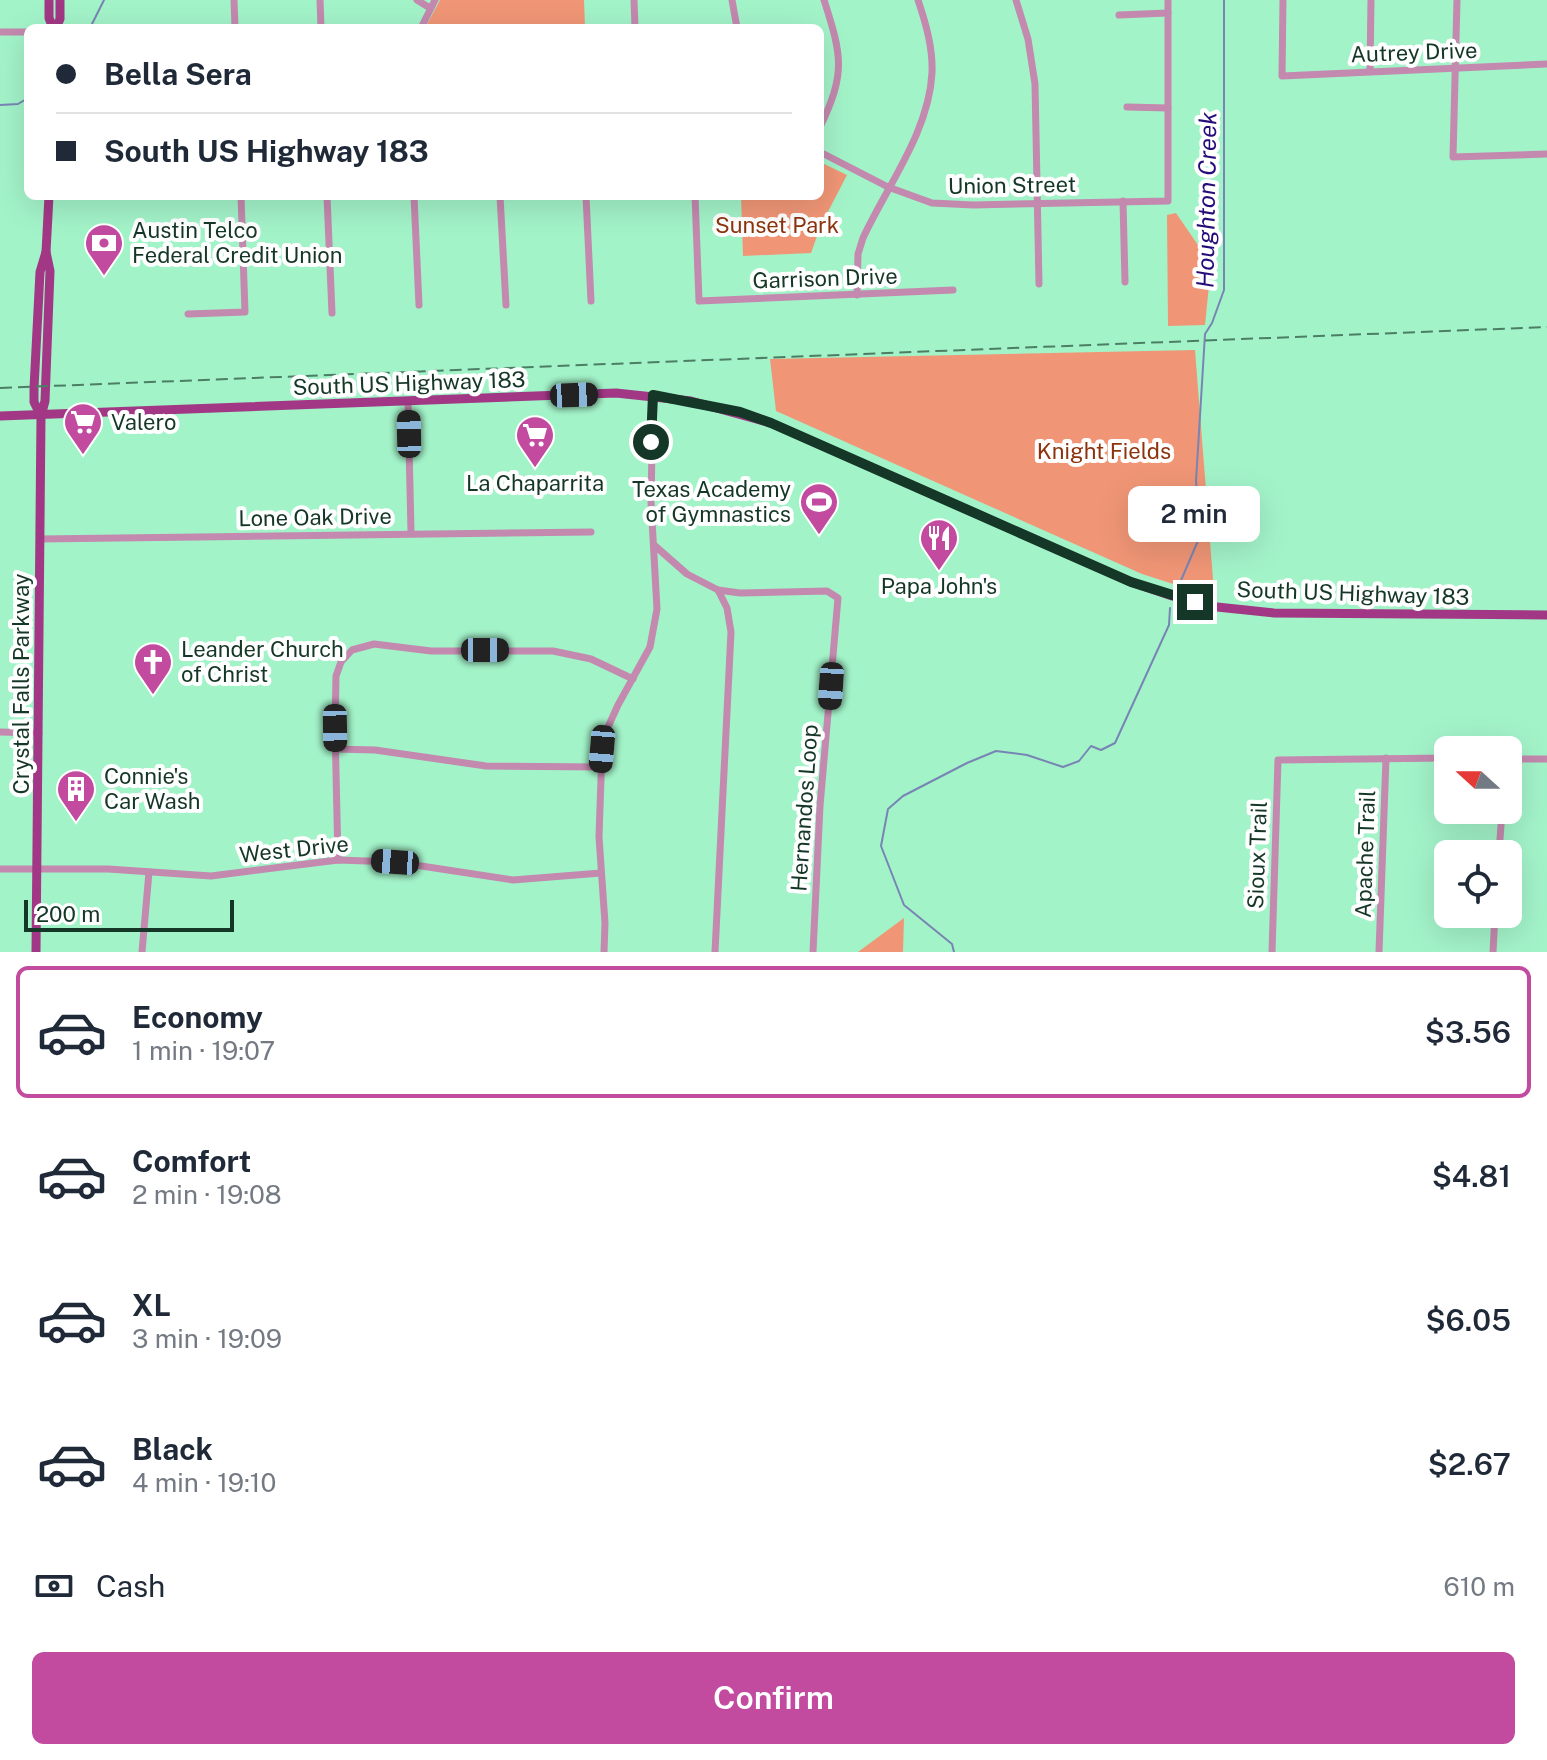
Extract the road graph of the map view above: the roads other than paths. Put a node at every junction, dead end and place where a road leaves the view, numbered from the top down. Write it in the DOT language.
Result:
graph roads {
  1 [pos="49,0"];
  2 [pos="60,0"];
  3 [pos="234,0"];
  4 [pos="320,0"];
  5 [pos="417,0"];
  6 [pos="435,0"];
  7 [pos="634,0"];
  8 [pos="732,0"];
  9 [pos="824,0"];
  10 [pos="918,0"];
  11 [pos="1016,0"];
  12 [pos="1168,0"];
  13 [pos="1283,0"];
  14 [pos="1371,0"];
  15 [pos="1457,0"];
  16 [pos="430,8"];
  17 [pos="1168,13"];
  18 [pos="1119,15"];
  19 [pos="53,24"];
  20 [pos="57,24"];
  21 [pos="235,24"];
  22 [pos="321,24"];
  23 [pos="423,24"];
  24 [pos="635,24"];
  25 [pos="736,24"];
  26 [pos="0,32"];
  27 [pos="24,32"];
  28 [pos="1547,64"];
  29 [pos="1456,68"];
  30 [pos="1370,71"];
  31 [pos="1127,107"];
  32 [pos="1168,108"];
  33 [pos="824,117"];
  34 [pos="824,154"];
  35 [pos="1547,154"];
  36 [pos="888,187"];
  37 [pos="49,200"];
  38 [pos="241,200"];
  39 [pos="327,200"];
  40 [pos="414,200"];
  41 [pos="500,200"];
  42 [pos="586,200"];
  43 [pos="695,200"];
  44 [pos="1123,201"];
  45 [pos="1037,204"];
  46 [pos="1125,282"];
  47 [pos="1039,284"];
  48 [pos="953,290"];
  49 [pos="857,295"];
  50 [pos="591,301"];
  51 [pos="419,305"];
  52 [pos="506,305"];
  53 [pos="332,313"];
  54 [pos="188,314"];
  55 [pos="653,395"];
  56 [pos="408,401"];
  57 [pos="0,416"];
  58 [pos="41,416"];
  59 [pos="411,532"];
  60 [pos="591,532"];
  61 [pos="40,539"];
  62 [pos="654,545"];
  63 [pos="718,590"];
  64 [pos="1547,615"];
  65 [pos="633,679"];
  66 [pos="0,732"];
  67 [pos="39,733"];
  68 [pos="335,749"];
  69 [pos="1386,758"];
  70 [pos="1434,758"];
  71 [pos="1522,759"];
  72 [pos="1547,759"];
  73 [pos="600,767"];
  74 [pos="338,860"];
  75 [pos="0,869"];
  76 [pos="38,869"];
  77 [pos="149,872"];
  78 [pos="601,873"];
  79 [pos="1494,928"];
  80 [pos="36,952"];
  81 [pos="142,952"];
  82 [pos="604,952"];
  83 [pos="715,952"];
  84 [pos="813,952"];
  85 [pos="1272,952"];
  86 [pos="1379,952"];
  87 [pos="1493,952"];
  1 -- 19 [label="main road"];
  2 -- 20 [label="main road"];
  3 -- 21 [label="street"];
  4 -- 22 [label="street"];
  5 -- 16 [label="street"];
  6 -- 16 [label="street"];
  7 -- 24 [label="street"];
  8 -- 25 [label="street"];
  9 -- 33 [label="street"];
  10 -- 36 [label="street"];
  11 -- 45 [label="street"];
  12 -- 17 [label="street"];
  13 -- 30 [label="street, Autrey Drive"];
  14 -- 30 [label="street"];
  15 -- 29 [label="street"];
  16 -- 23 [label="street"];
  17 -- 18 [label="street"];
  17 -- 32 [label="street"];
  26 -- 27 [label="street"];
  28 -- 29 [label="street, Autrey Drive"];
  29 -- 30 [label="street, Autrey Drive"];
  29 -- 35 [label="street"];
  31 -- 32 [label="street"];
  32 -- 44 [label="street, Union Street"];
  34 -- 36 [label="street, Union Street"];
  36 -- 45 [label="street, Union Street"];
  36 -- 49 [label="street"];
  37 -- 58 [label="main road, Crystal Falls Parkway"];
  38 -- 54 [label="street"];
  39 -- 53 [label="street"];
  40 -- 51 [label="street"];
  41 -- 52 [label="street"];
  42 -- 50 [label="street"];
  43 -- 49 [label="street, Garrison Drive"];
  44 -- 45 [label="street, Union Street"];
  44 -- 46 [label="street"];
  45 -- 47 [label="street"];
  48 -- 49 [label="street, Garrison Drive"];
  55 -- 56 [label="main road, South US Highway 183"];
  55 -- 62 [label="street"];
  55 -- 64 [label="main road, South US Highway 183"];
  56 -- 58 [label="main road, South US Highway 183"];
  56 -- 59 [label="street"];
  57 -- 58 [label="main road, South US Highway 183"];
  58 -- 61 [label="main road, Crystal Falls Parkway"];
  59 -- 60 [label="street, Lone Oak Drive"];
  59 -- 61 [label="street, Lone Oak Drive"];
  61 -- 67 [label="main road, Crystal Falls Parkway"];
  62 -- 63 [label="street, Hernandos Loop"];
  62 -- 65 [label="street"];
  63 -- 83 [label="street"];
  63 -- 84 [label="street, Hernandos Loop"];
  65 -- 68 [label="street"];
  65 -- 73 [label="street"];
  66 -- 67 [label="street"];
  67 -- 76 [label="main road, Crystal Falls Parkway"];
  68 -- 73 [label="street"];
  68 -- 74 [label="street"];
  69 -- 70 [label="street"];
  69 -- 85 [label="street, Sioux Trail"];
  69 -- 86 [label="street, Apache Trail"];
  71 -- 72 [label="street"];
  73 -- 78 [label="street"];
  74 -- 77 [label="street, West Drive"];
  74 -- 78 [label="street, West Drive"];
  75 -- 76 [label="street, West Drive"];
  76 -- 77 [label="street, West Drive"];
  76 -- 80 [label="main road, Crystal Falls Parkway"];
  77 -- 81 [label="street"];
  78 -- 82 [label="street"];
  79 -- 87 [label="street"];
}
